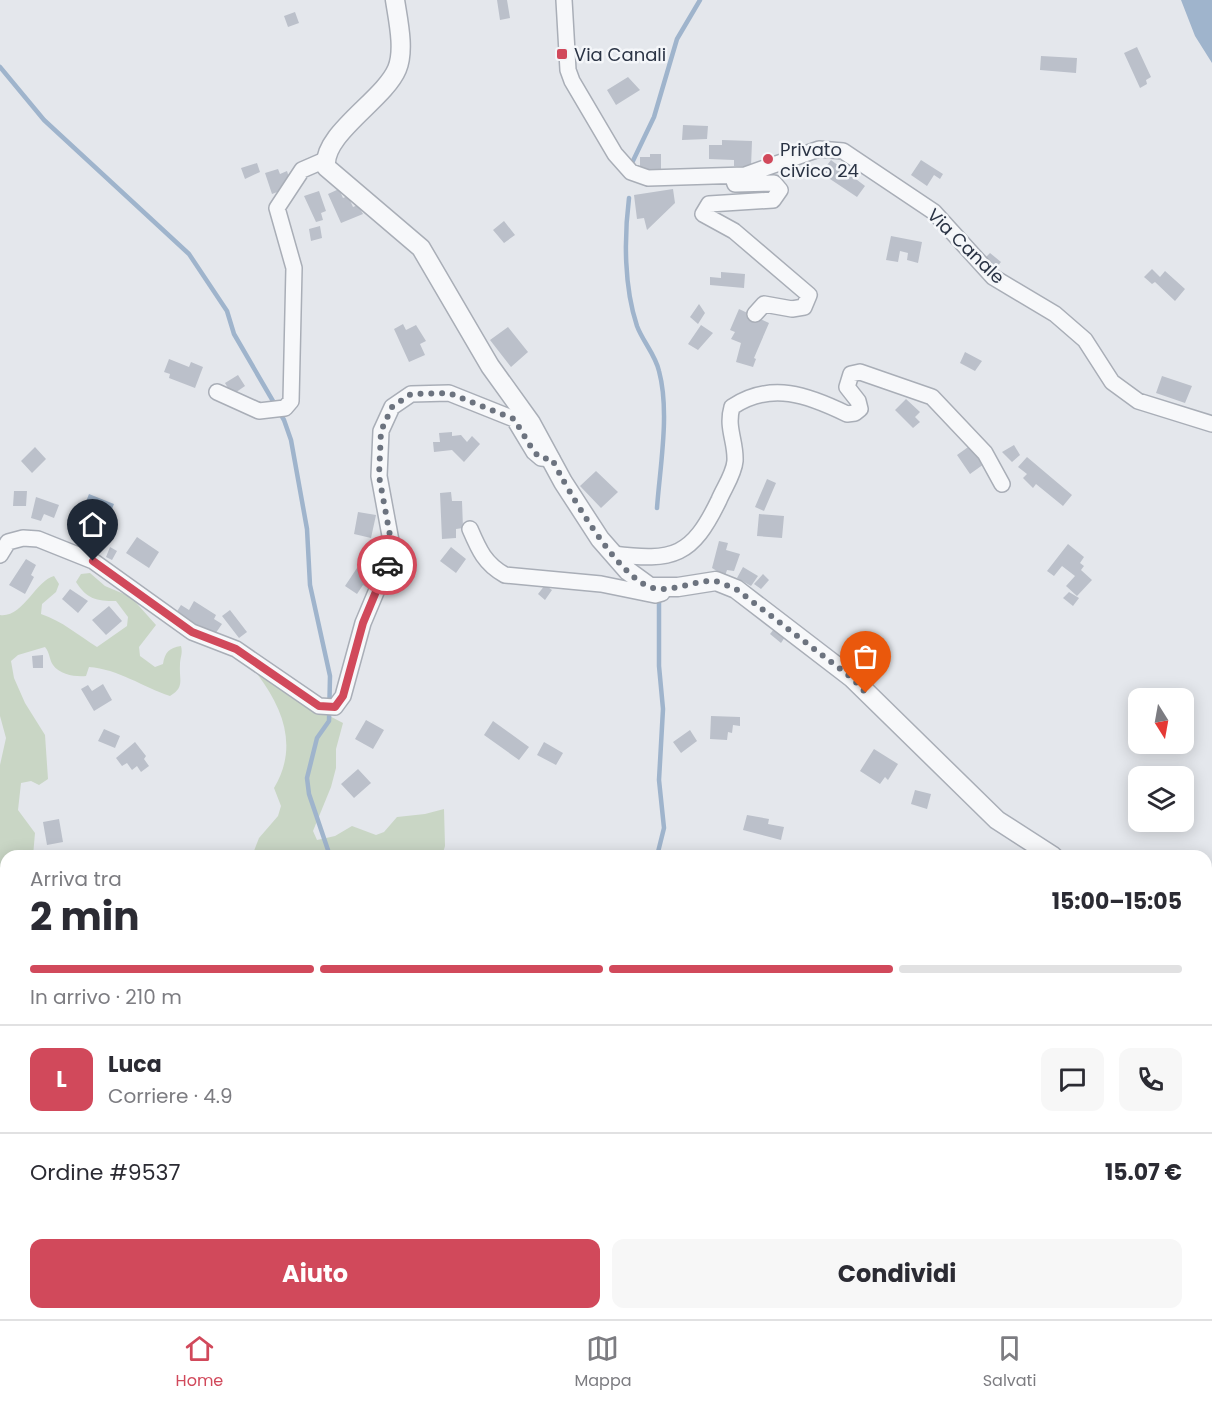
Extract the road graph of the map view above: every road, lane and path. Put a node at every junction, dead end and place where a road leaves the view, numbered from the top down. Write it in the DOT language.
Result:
graph roads {
  1 [pos="395,0"];
  2 [pos="564,0"];
  3 [pos="326,160"];
  4 [pos="734,175"];
  5 [pos="755,314"];
  6 [pos="217,392"];
  7 [pos="1212,424"];
  8 [pos="552,459"];
  9 [pos="1002,484"];
  10 [pos="470,529"];
  11 [pos="613,554"];
  12 [pos="0,555"];
  13 [pos="671,587"];
  14 [pos="1044,850"];
  1 -- 3 [label="street"];
  2 -- 4 [label="street, Via Canale"];
  3 -- 6 [label="street"];
  3 -- 8 [label="street"];
  4 -- 5 [label="street"];
  4 -- 7 [label="street, Via Canale"];
  8 -- 11 [label="street"];
  8 -- 12 [label="street"];
  9 -- 11 [label="street"];
  10 -- 13 [label="street"];
  11 -- 13 [label="street"];
  13 -- 14 [label="street"];
}
